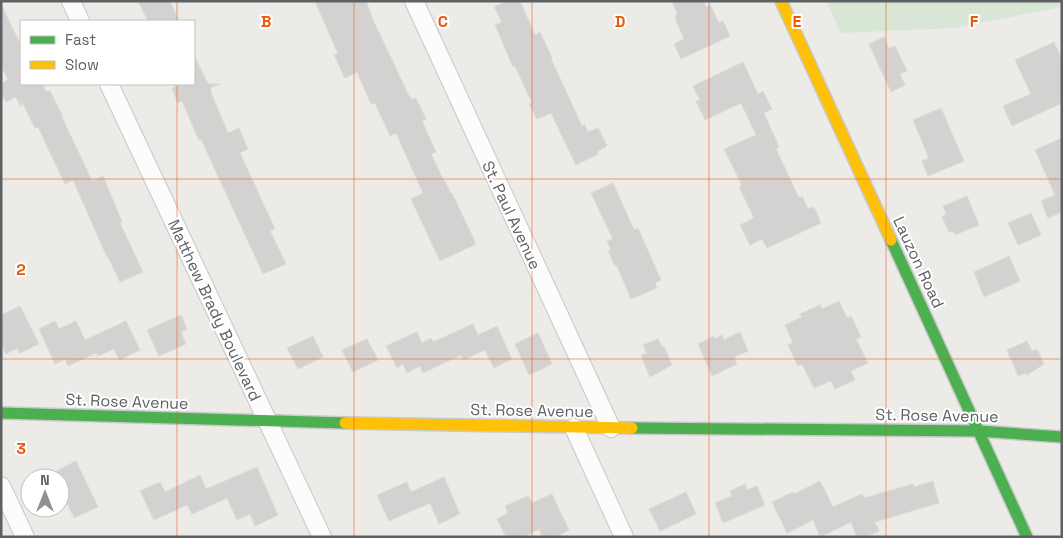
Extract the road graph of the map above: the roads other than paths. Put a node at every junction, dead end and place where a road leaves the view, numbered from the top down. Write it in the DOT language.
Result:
graph roads {
  1 [pos="71,1"];
  2 [pos="414,1"];
  3 [pos="781,1"];
  4 [pos="80,20"];
  5 [pos="109,85"];
  6 [pos="1,413"];
  7 [pos="267,421"];
  8 [pos="574,428"];
  9 [pos="611,428"];
  10 [pos="978,431"];
  11 [pos="1062,437"];
  12 [pos="1,486"];
  13 [pos="25,537"];
  14 [pos="322,537"];
  15 [pos="624,537"];
  16 [pos="1028,537"];
  1 -- 4 [label="street"];
  2 -- 9 [label="street, St. Paul Avenue"];
  3 -- 10 [label="street, Lauzon Road"];
  5 -- 7 [label="street, Matthew Brady Boulevard"];
  6 -- 7 [label="street, St. Rose Avenue"];
  7 -- 8 [label="street, St. Rose Avenue"];
  7 -- 14 [label="street, Matthew Brady Boulevard"];
  8 -- 9 [label="street, St. Rose Avenue"];
  8 -- 15 [label="street"];
  9 -- 10 [label="street, St. Rose Avenue"];
  10 -- 11 [label="street, St. Rose Avenue"];
  10 -- 16 [label="street, Lauzon Road"];
  12 -- 13 [label="street"];
}
